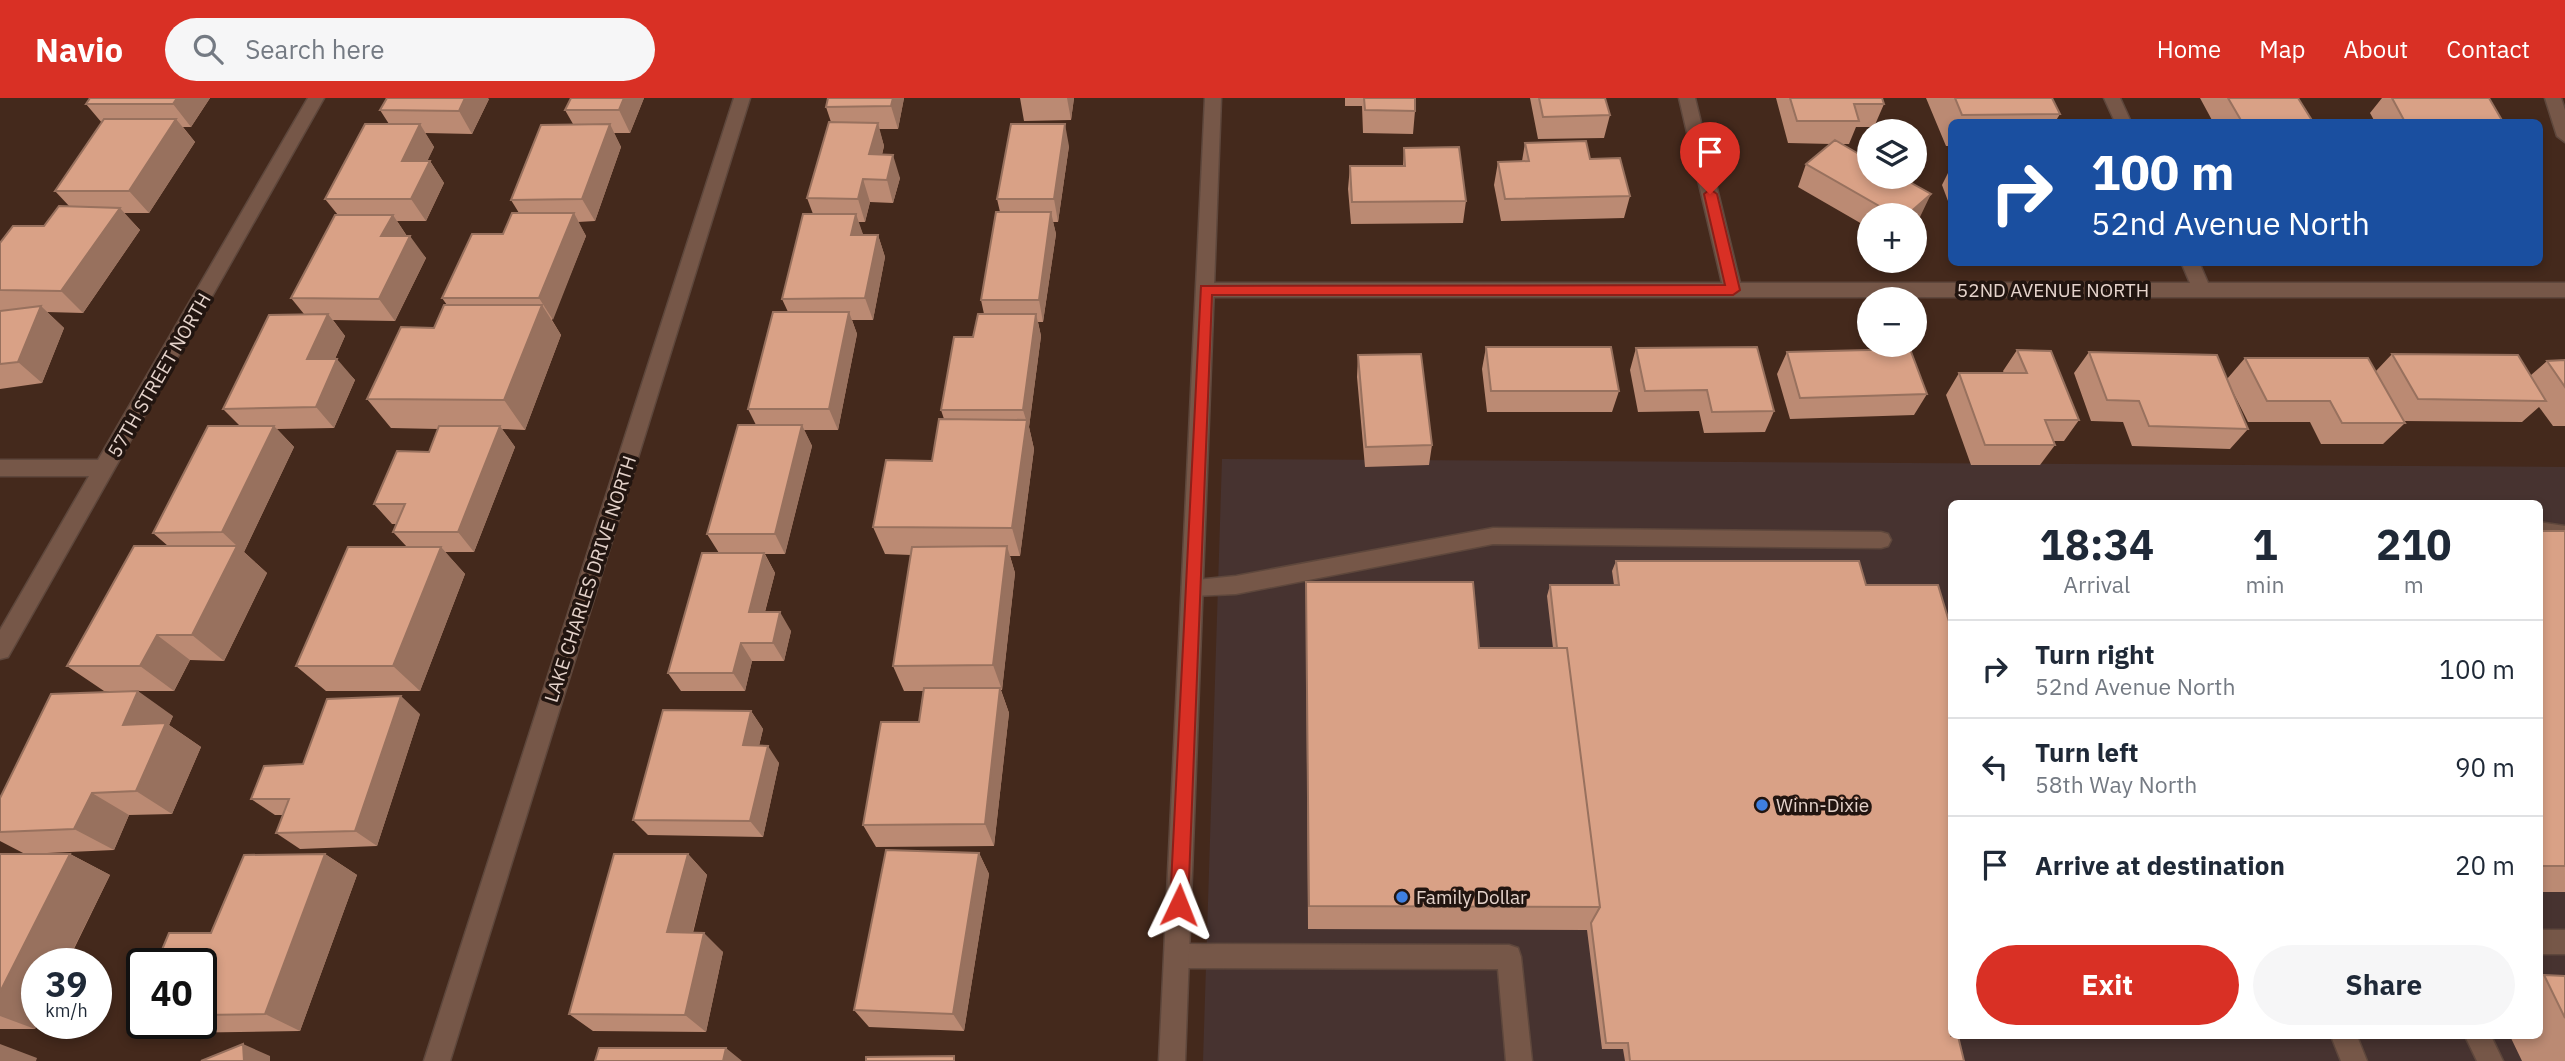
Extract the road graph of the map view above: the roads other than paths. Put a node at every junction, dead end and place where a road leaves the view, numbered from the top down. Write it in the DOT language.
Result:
graph roads {
  1 [pos="316,98"];
  2 [pos="742,98"];
  3 [pos="1213,98"];
  4 [pos="1687,98"];
  5 [pos="2112,98"];
  6 [pos="2553,98"];
  7 [pos="2122,119"];
  8 [pos="2565,136"];
  9 [pos="2192,266"];
  10 [pos="1206,290"];
  11 [pos="1733,290"];
  12 [pos="2202,290"];
  13 [pos="2565,290"];
  14 [pos="0,468"];
  15 [pos="106,468"];
  16 [pos="2543,531"];
  17 [pos="2565,534"];
  18 [pos="1881,540"];
  19 [pos="1193,587"];
  20 [pos="0,650"];
  21 [pos="2543,942"];
  22 [pos="2565,942"];
  23 [pos="1177,956"];
  24 [pos="2345,1039"];
  25 [pos="2479,1039"];
  26 [pos="438,1061"];
  27 [pos="1172,1061"];
  28 [pos="1519,1061"];
  29 [pos="2354,1061"];
  30 [pos="2490,1061"];
  1 -- 15 [label="street, 57TH STREET NORTH"];
  2 -- 26 [label="street, LAKE CHARLES DRIVE NORTH"];
  3 -- 10 [label="street"];
  4 -- 11 [label="street"];
  5 -- 7 [label="street"];
  6 -- 8 [label="street"];
  9 -- 12 [label="street"];
  10 -- 11 [label="street, 52ND AVENUE NORTH"];
  10 -- 19 [label="street"];
  11 -- 12 [label="street, 52ND AVENUE NORTH"];
  12 -- 13 [label="street, 52ND AVENUE NORTH"];
  14 -- 15 [label="street"];
  15 -- 20 [label="street, 57TH STREET NORTH"];
  16 -- 17 [label="street"];
  18 -- 19 [label="street"];
  19 -- 23 [label="street"];
  21 -- 22 [label="street"];
  23 -- 27 [label="street"];
  23 -- 28 [label="street"];
  24 -- 29 [label="street"];
  25 -- 30 [label="street"];
}
